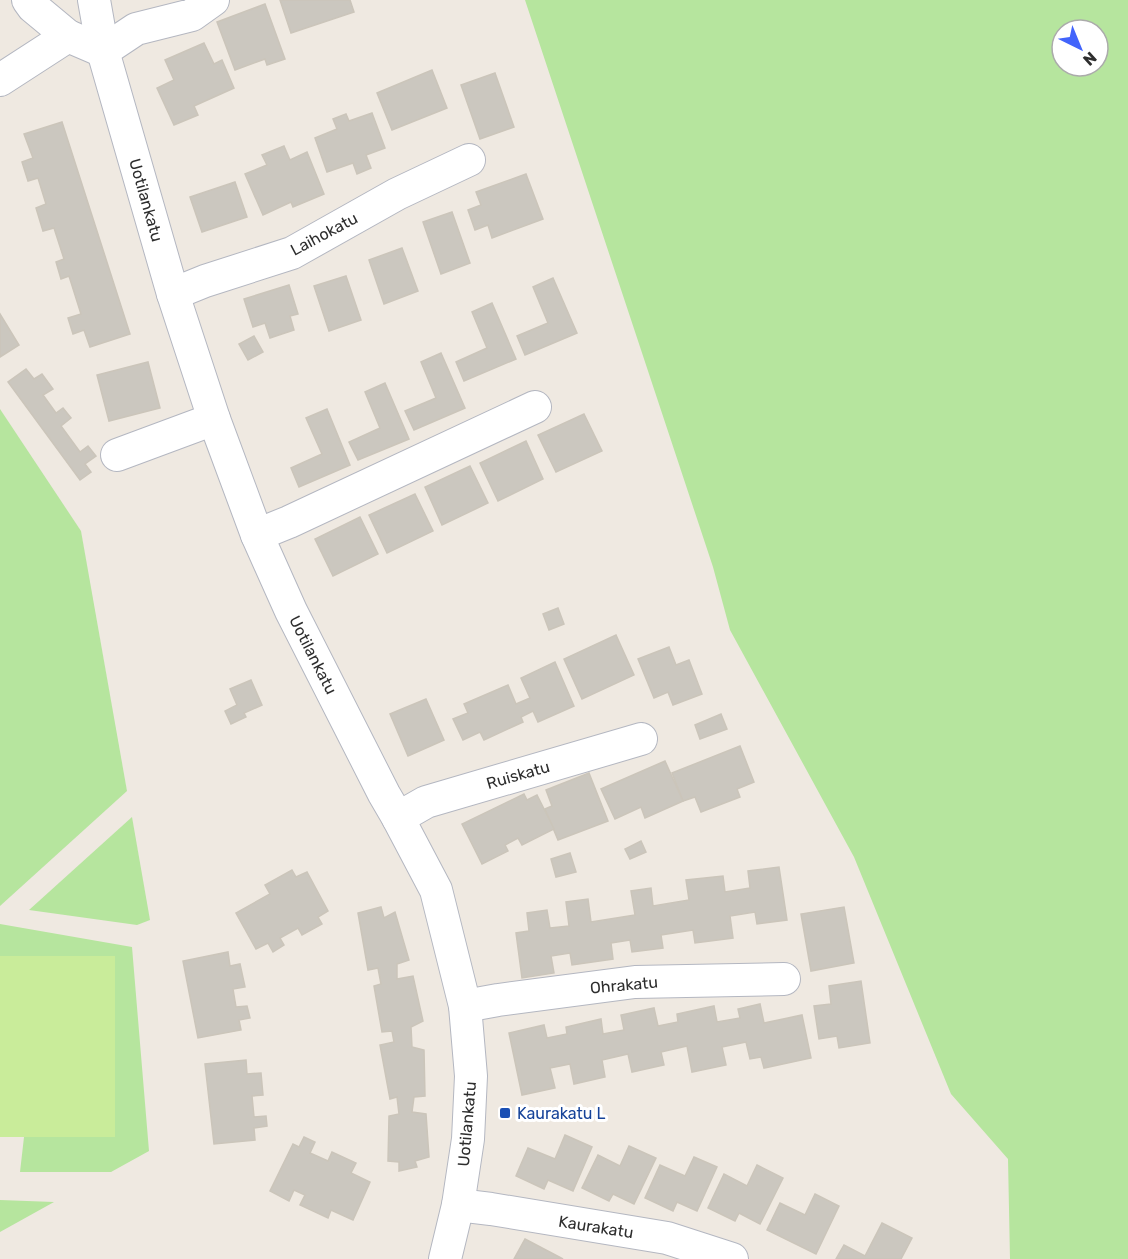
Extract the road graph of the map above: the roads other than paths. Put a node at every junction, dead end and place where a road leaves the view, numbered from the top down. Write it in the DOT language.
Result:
graph roads {
  1 [pos="28,0"];
  2 [pos="94,0"];
  3 [pos="213,0"];
  4 [pos="68,36"];
  5 [pos="103,51"];
  6 [pos="0,80"];
  7 [pos="469,160"];
  8 [pos="173,294"];
  9 [pos="535,407"];
  10 [pos="214,419"];
  11 [pos="117,455"];
  12 [pos="257,534"];
  13 [pos="641,739"];
  14 [pos="398,818"];
  15 [pos="784,979"];
  16 [pos="465,1006"];
  17 [pos="458,1205"];
  18 [pos="445,1259"];
  19 [pos="732,1259"];
  1 -- 4 [label="street"];
  2 -- 5 [label="street, Uotilankatu"];
  3 -- 5 [label="street"];
  4 -- 5 [label="street"];
  4 -- 6 [label="street"];
  5 -- 8 [label="street, Uotilankatu"];
  7 -- 8 [label="street, Laihokatu"];
  8 -- 10 [label="street, Uotilankatu"];
  9 -- 12 [label="street"];
  10 -- 11 [label="street"];
  10 -- 12 [label="street, Uotilankatu"];
  12 -- 14 [label="street, Uotilankatu"];
  13 -- 14 [label="street, Ruiskatu"];
  14 -- 16 [label="street, Uotilankatu"];
  15 -- 16 [label="street, Ohrakatu"];
  16 -- 17 [label="street, Uotilankatu"];
  17 -- 18 [label="street, Uotilankatu"];
  17 -- 19 [label="street, Kaurakatu"];
}
